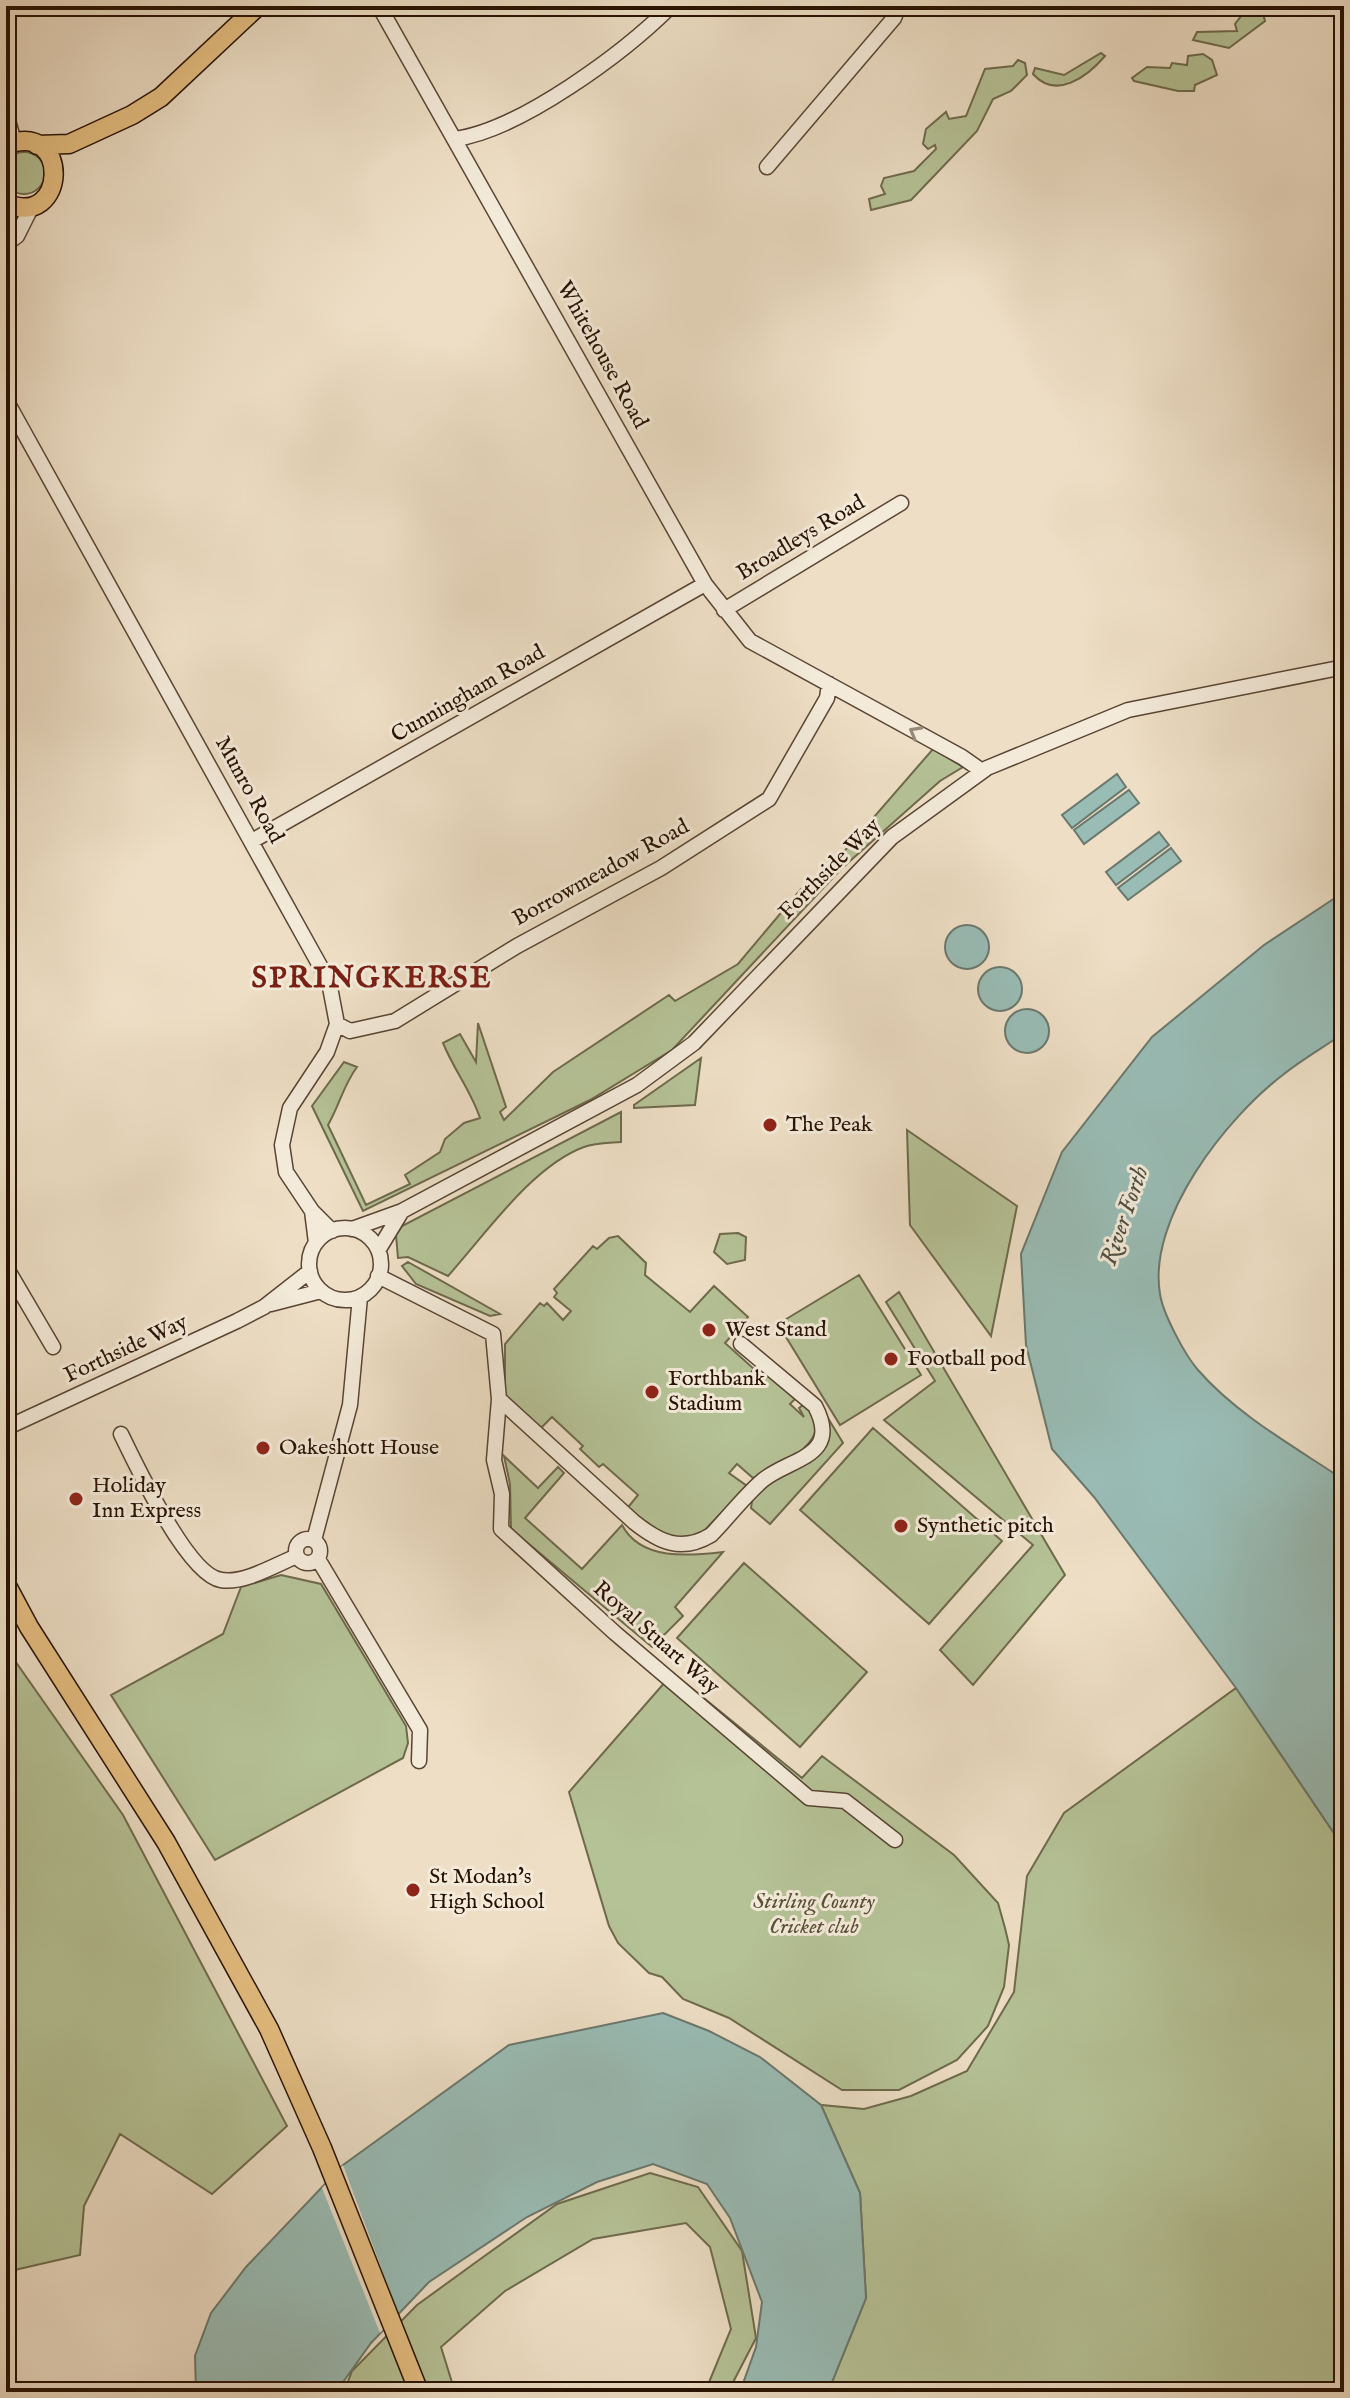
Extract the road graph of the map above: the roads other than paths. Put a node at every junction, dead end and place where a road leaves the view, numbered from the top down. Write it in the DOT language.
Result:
graph roads {
  1 [pos="258,6"];
  2 [pos="379,6"];
  3 [pos="671,6"];
  4 [pos="899,6"];
  5 [pos="6,113"];
  6 [pos="455,139"];
  7 [pos="10,143"];
  8 [pos="69,144"];
  9 [pos="37,145"];
  10 [pos="767,167"];
  11 [pos="55,174"];
  12 [pos="6,203"];
  13 [pos="32,206"];
  14 [pos="6,244"];
  15 [pos="6,400"];
  16 [pos="901,503"];
  17 [pos="705,584"];
  18 [pos="724,610"];
  19 [pos="1344,667"];
  20 [pos="829,684"];
  21 [pos="982,771"];
  22 [pos="252,841"];
  23 [pos="337,1024"];
  24 [pos="312,1211"];
  25 [pos="402,1211"];
  26 [pos="352,1229"];
  27 [pos="332,1231"];
  28 [pos="316,1243"];
  29 [pos="379,1249"];
  30 [pos="6,1267"];
  31 [pos="310,1271"];
  32 [pos="378,1276"];
  33 [pos="321,1291"];
  34 [pos="360,1297"];
  35 [pos="264,1307"];
  36 [pos="741,1344"];
  37 [pos="53,1347"];
  38 [pos="499,1399"];
  39 [pos="6,1428"];
  40 [pos="121,1434"];
  41 [pos="314,1540"];
  42 [pos="297,1556"];
  43 [pos="318,1559"];
  44 [pos="6,1584"];
  45 [pos="419,1761"];
  46 [pos="895,1840"];
  47 [pos="419,2392"];
  1 -- 8 [label="main road"];
  2 -- 6 [label="street, Whitehouse Road"];
  3 -- 6 [label="street"];
  4 -- 10 [label="street"];
  5 -- 7 [label="street"];
  6 -- 17 [label="street, Whitehouse Road"];
  7 -- 9 [label="main road"];
  8 -- 9 [label="main road"];
  8 -- 11 [label="main road"];
  9 -- 11 [label="main road"];
  11 -- 13 [label="main road"];
  12 -- 13 [label="main road"];
  13 -- 14 [label="street"];
  15 -- 22 [label="street, Munro Road"];
  16 -- 18 [label="street, Broadleys Road"];
  17 -- 18 [label="street, Whitehouse Road"];
  17 -- 22 [label="street, Cunningham Road"];
  18 -- 20 [label="street, Whitehouse Road"];
  19 -- 21 [label="street, Forthside Way"];
  21 -- 20 [label="street, Whitehouse Road, one-way"];
  20 -- 23 [label="street, Borrowmeadow Road"];
  21 -- 25 [label="street, Forthside Way"];
  22 -- 23 [label="street, Munro Road"];
  23 -- 24 [label="street"];
  24 -- 27 [label="street"];
  24 -- 28 [label="street"];
  25 -- 26 [label="street, Forthside Way"];
  25 -- 29 [label="street"];
  26 -- 27 [label="street"];
  26 -- 29 [label="street"];
  27 -- 28 [label="street"];
  28 -- 31 [label="street"];
  29 -- 32 [label="street"];
  30 -- 37 [label="street"];
  31 -- 33 [label="street"];
  31 -- 35 [label="street, Forthside Way"];
  32 -- 34 [label="street"];
  32 -- 38 [label="street, Royal Stuart Way"];
  33 -- 34 [label="street"];
  33 -- 35 [label="street, Forthside Way"];
  34 -- 41 [label="street"];
  35 -- 39 [label="street, Forthside Way"];
  36 -- 38 [label="street"];
  38 -- 46 [label="street, Royal Stuart Way"];
  40 -- 42 [label="street"];
  41 -- 42 [label="street"];
  41 -- 43 [label="street"];
  42 -- 43 [label="street"];
  43 -- 45 [label="street"];
  44 -- 47 [label="main road"];
}
